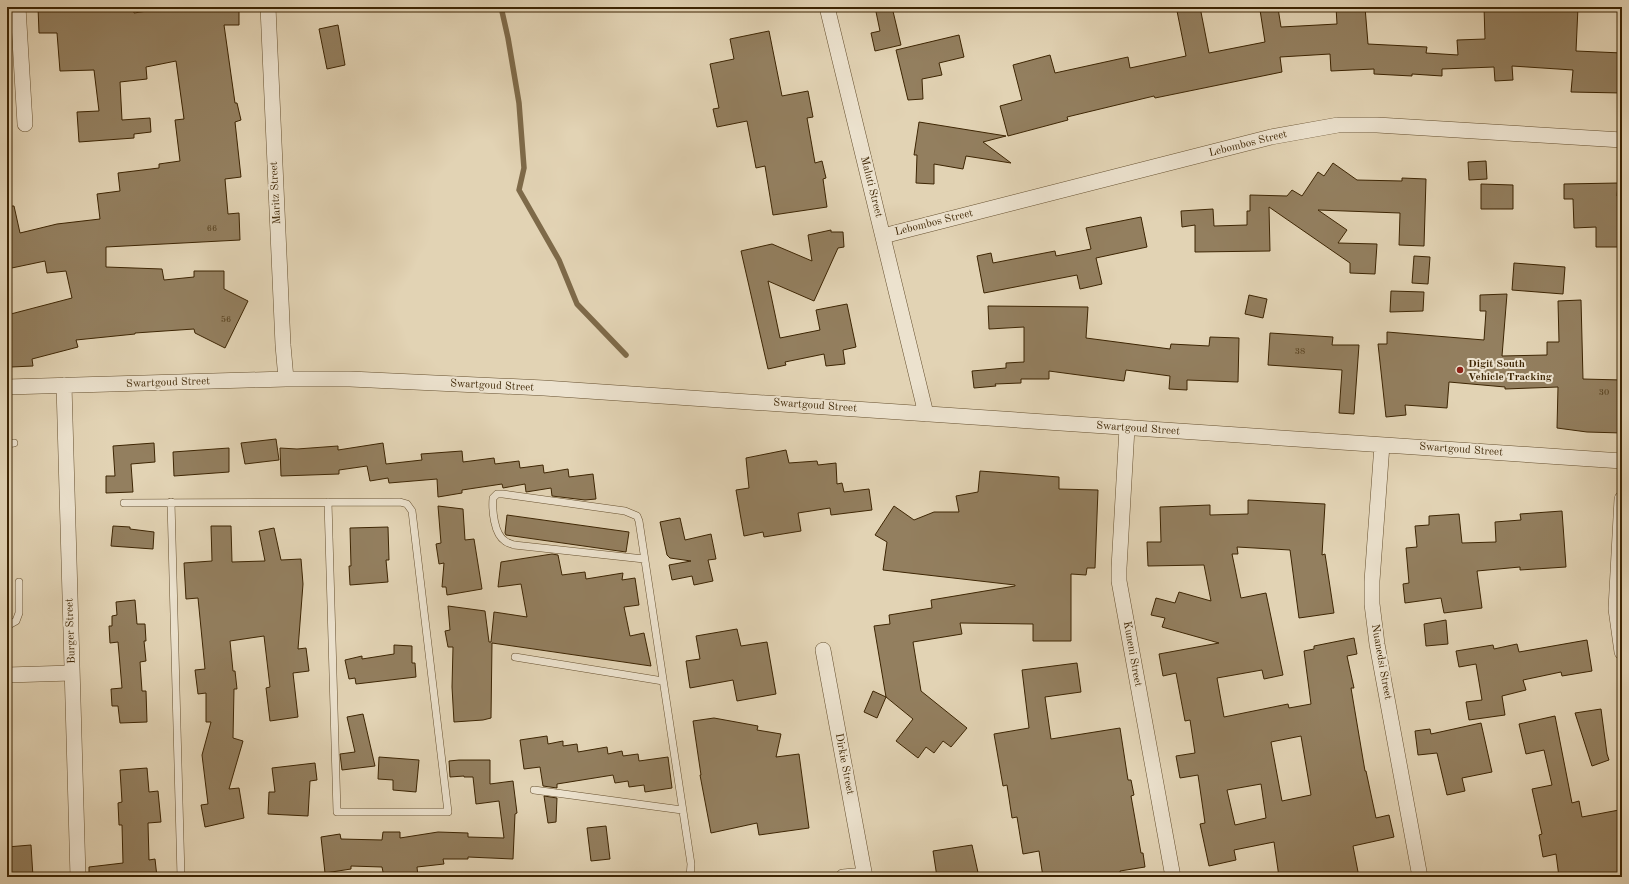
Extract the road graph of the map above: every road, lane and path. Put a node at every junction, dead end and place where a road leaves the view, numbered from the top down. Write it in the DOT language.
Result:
graph roads {
  1 [pos="18,7"];
  2 [pos="268,7"];
  3 [pos="827,7"];
  4 [pos="25,124"];
  5 [pos="1622,140"];
  6 [pos="883,236"];
  7 [pos="286,380"];
  8 [pos="64,385"];
  9 [pos="7,387"];
  10 [pos="926,414"];
  11 [pos="1127,428"];
  12 [pos="1382,445"];
  13 [pos="1622,461"];
  14 [pos="1622,498"];
  15 [pos="171,502"];
  16 [pos="328,502"];
  17 [pos="124,503"];
  18 [pos="644,559"];
  19 [pos="19,582"];
  20 [pos="7,626"];
  21 [pos="823,650"];
  22 [pos="1622,652"];
  23 [pos="515,657"];
  24 [pos="72,673"];
  25 [pos="7,674"];
  26 [pos="662,681"];
  27 [pos="534,790"];
  28 [pos="682,810"];
  29 [pos="865,876"];
  30 [pos="78,877"];
  31 [pos="181,877"];
  32 [pos="690,877"];
  33 [pos="843,877"];
  34 [pos="1173,877"];
  35 [pos="1420,877"];
  1 -- 4 [label="street"];
  2 -- 7 [label="street, Maritz Street"];
  3 -- 6 [label="street, Maluti Street"];
  5 -- 6 [label="street, Lebombos Street"];
  6 -- 10 [label="street, Maluti Street"];
  7 -- 8 [label="street, Swartgoud Street"];
  7 -- 10 [label="street, Swartgoud Street"];
  8 -- 9 [label="street, Swartgoud Street"];
  8 -- 24 [label="street, Burger Street"];
  10 -- 11 [label="street, Swartgoud Street"];
  11 -- 12 [label="street, Swartgoud Street"];
  11 -- 34 [label="street, Kuneni Street"];
  12 -- 13 [label="street, Swartgoud Street"];
  12 -- 35 [label="street, Nuanedsi Street"];
  14 -- 22 [label="street"];
  15 -- 16 [label="lane"];
  15 -- 17 [label="lane"];
  15 -- 31 [label="lane"];
  16 -- 16 [label="lane"];
  18 -- 18 [label="lane"];
  18 -- 26 [label="lane"];
  19 -- 20 [label="lane"];
  21 -- 29 [label="street, Dirkie Street"];
  23 -- 26 [label="lane"];
  24 -- 25 [label="street"];
  24 -- 30 [label="street, Burger Street"];
  26 -- 28 [label="lane"];
  27 -- 28 [label="lane"];
  28 -- 32 [label="lane"];
  29 -- 33 [label="street"];
}
